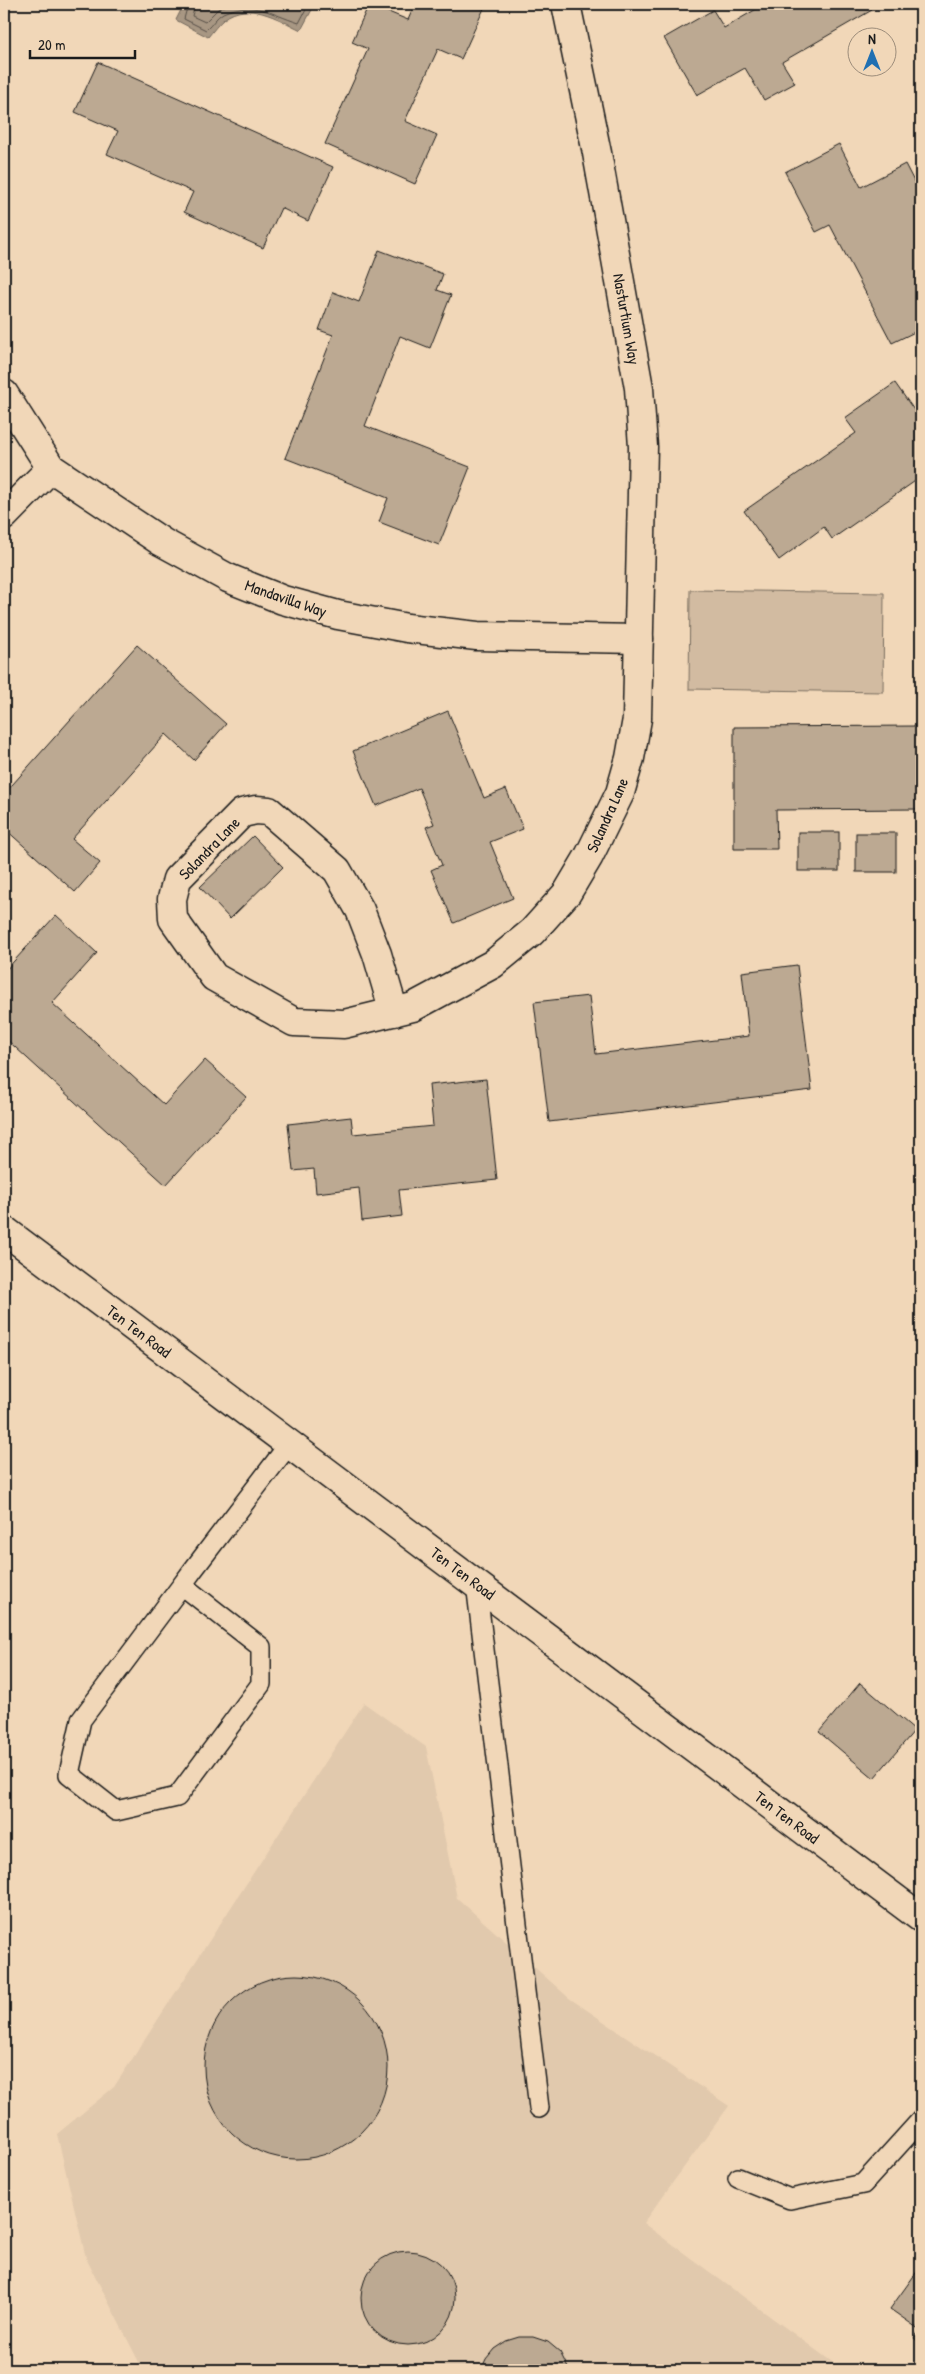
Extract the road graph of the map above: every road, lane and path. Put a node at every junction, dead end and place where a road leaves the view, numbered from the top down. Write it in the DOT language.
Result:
graph roads {
  1 [pos="566,4"];
  2 [pos="4,394"];
  3 [pos="51,468"];
  4 [pos="4,516"];
  5 [pos="638,639"];
  6 [pos="394,1012"];
  7 [pos="4,1230"];
  8 [pos="290,1443"];
  9 [pos="476,1583"];
  10 [pos="182,1585"];
  11 [pos="921,1918"];
  12 [pos="539,2108"];
  13 [pos="921,2120"];
  14 [pos="738,2178"];
  1 -- 5 [label="street, Nasturtium Way"];
  2 -- 3 [label="street, Mandavilla Way"];
  3 -- 4 [label="street"];
  3 -- 5 [label="street, Mandavilla Way"];
  5 -- 6 [label="street, Solandra Lane"];
  6 -- 6 [label="street, Solandra Lane"];
  7 -- 8 [label="street, Ten Ten Road"];
  8 -- 9 [label="street, Ten Ten Road"];
  8 -- 10 [label="lane"];
  9 -- 11 [label="street, Ten Ten Road"];
  9 -- 12 [label="lane"];
  10 -- 10 [label="lane"];
  13 -- 14 [label="lane"];
}
